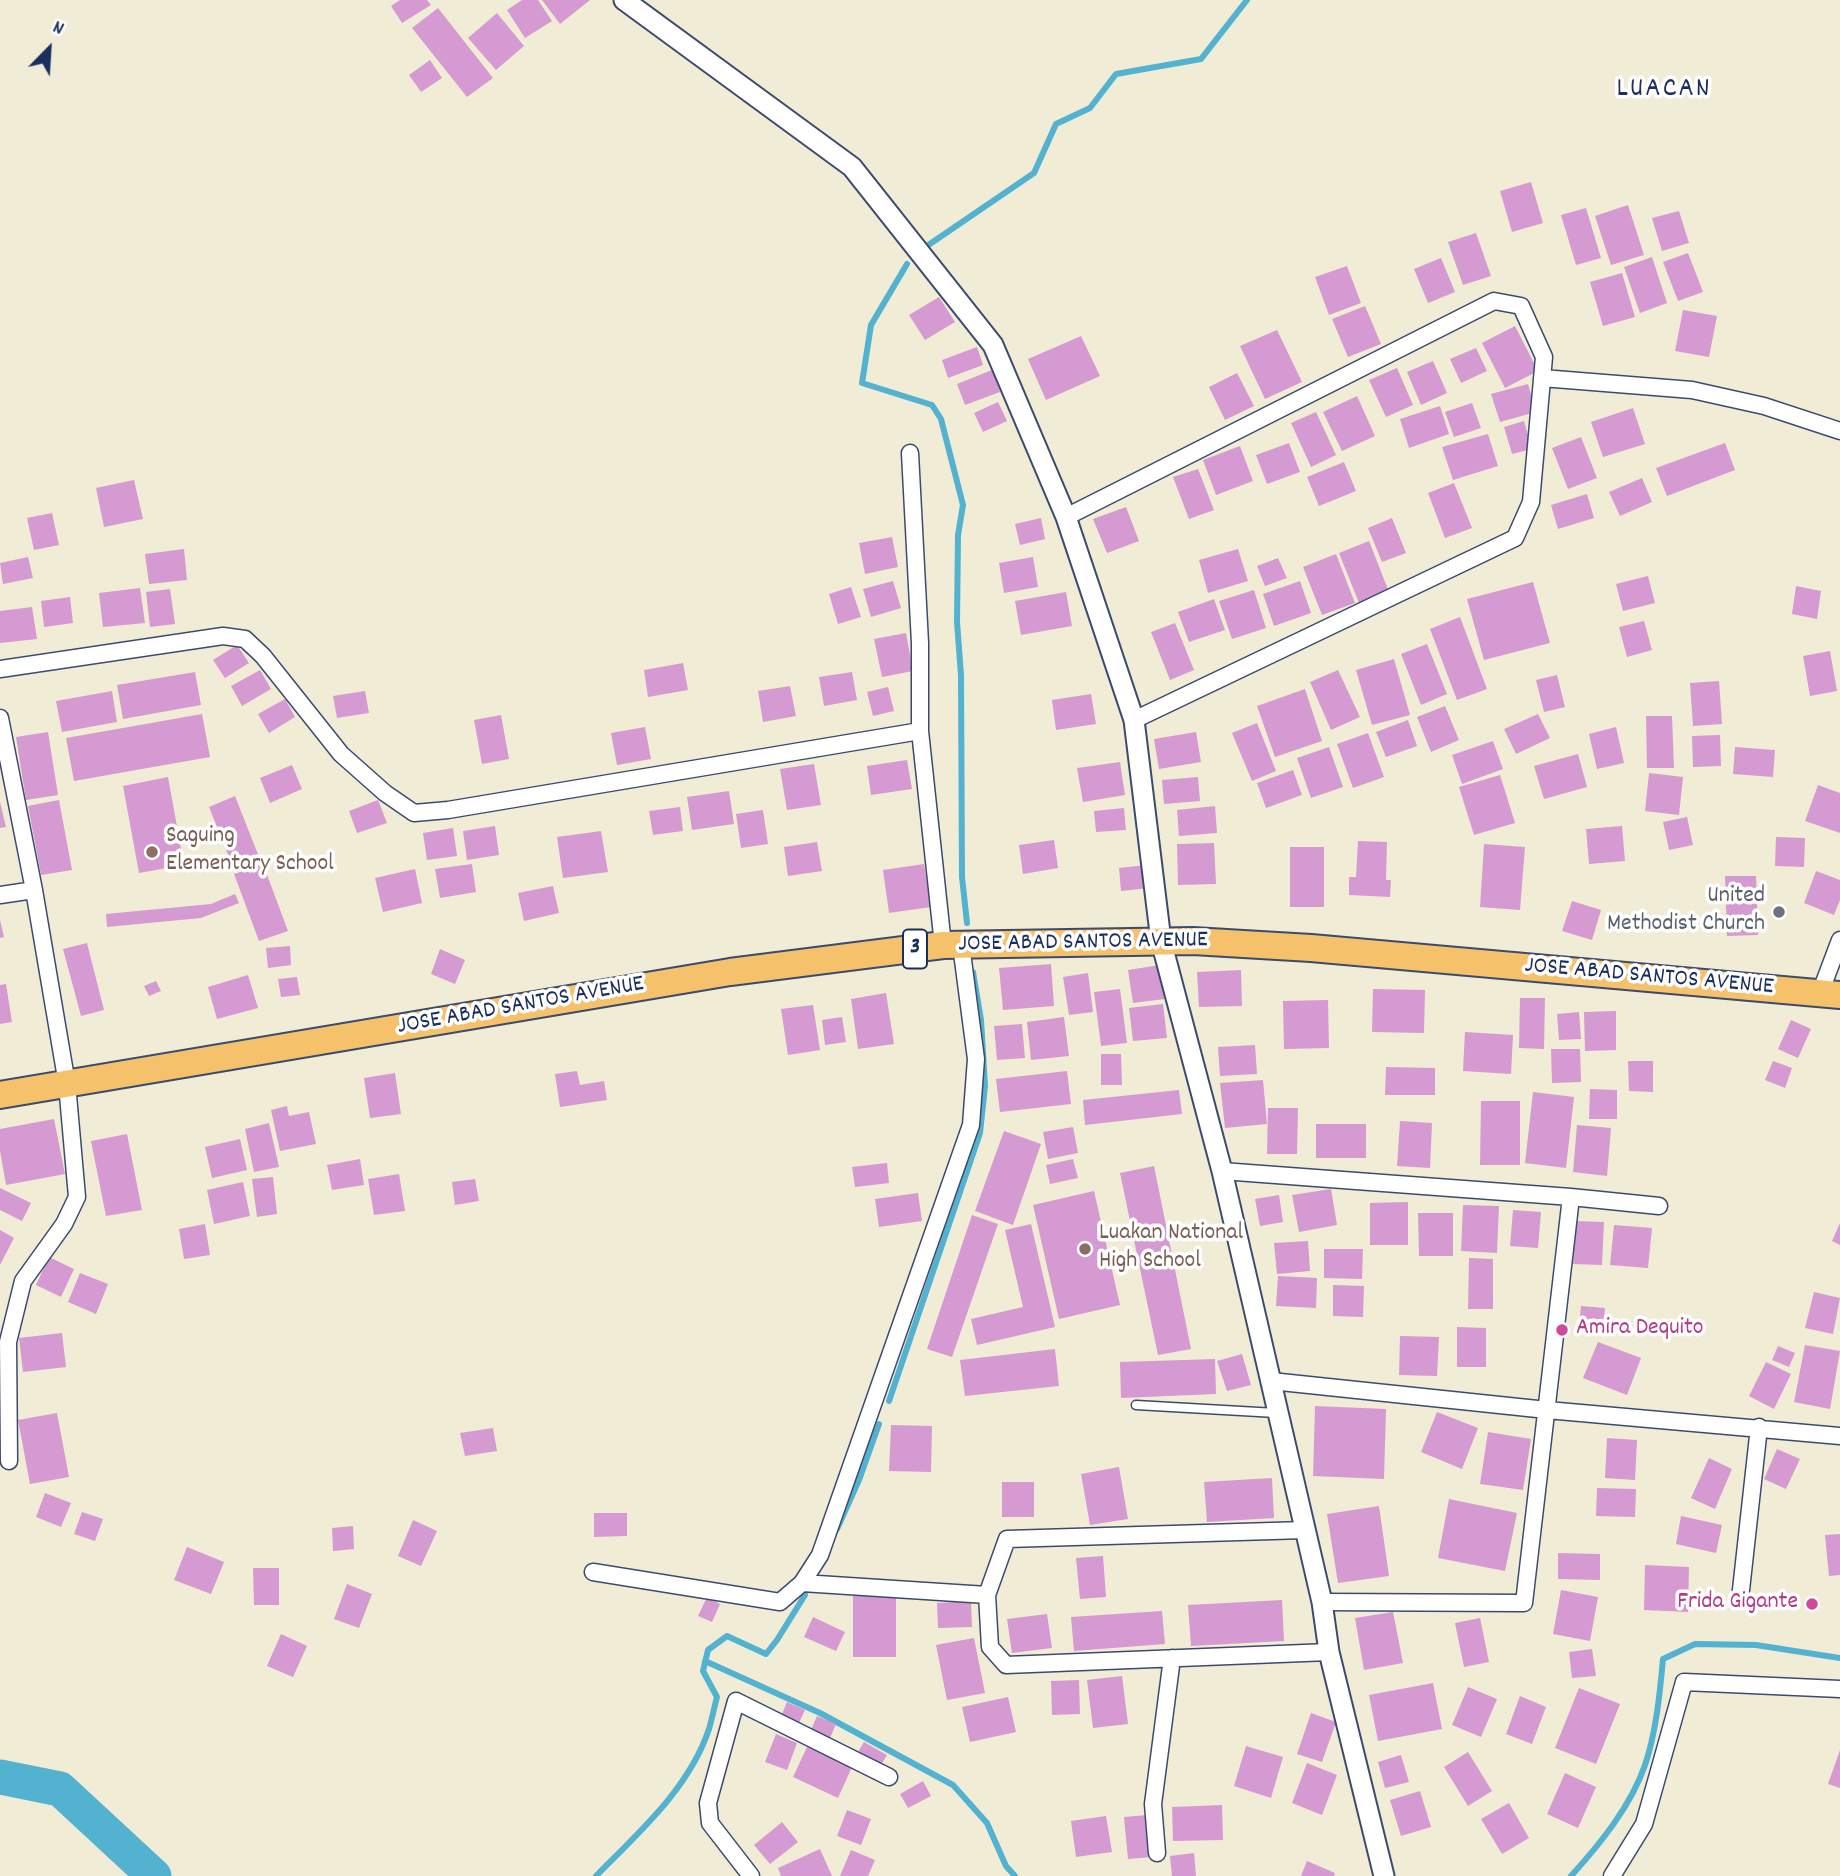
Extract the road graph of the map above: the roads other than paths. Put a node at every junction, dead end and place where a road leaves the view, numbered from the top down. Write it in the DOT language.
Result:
graph roads {
  1 [pos="624,0"];
  2 [pos="1542,379"];
  3 [pos="1840,431"];
  4 [pos="910,453"];
  5 [pos="1066,517"];
  6 [pos="0,668"];
  7 [pos="0,718"];
  8 [pos="1134,720"];
  9 [pos="920,731"];
  10 [pos="34,890"];
  11 [pos="0,895"];
  12 [pos="1840,940"];
  13 [pos="1161,941"];
  14 [pos="952,945"];
  15 [pos="1830,994"];
  16 [pos="67,1084"];
  17 [pos="0,1095"];
  18 [pos="1222,1171"];
  19 [pos="1571,1197"];
  20 [pos="1659,1206"];
  21 [pos="1271,1381"];
  22 [pos="1136,1405"];
  23 [pos="1547,1410"];
  24 [pos="1279,1413"];
  25 [pos="1759,1427"];
  26 [pos="1840,1436"];
  27 [pos="9,1461"];
  28 [pos="1305,1530"];
  29 [pos="593,1572"];
  30 [pos="802,1583"];
  31 [pos="1741,1590"];
  32 [pos="987,1595"];
  33 [pos="1322,1602"];
  34 [pos="1329,1652"];
  35 [pos="1172,1658"];
  36 [pos="1840,1689"];
  37 [pos="889,1777"];
  38 [pos="1157,1853"];
  39 [pos="751,1876"];
  40 [pos="1384,1876"];
  41 [pos="1612,1876"];
  1 -- 5 [label="street"];
  2 -- 3 [label="street"];
  2 -- 5 [label="street"];
  2 -- 8 [label="street"];
  4 -- 9 [label="street"];
  5 -- 8 [label="street"];
  6 -- 9 [label="street"];
  7 -- 10 [label="street"];
  8 -- 13 [label="street"];
  9 -- 14 [label="street"];
  10 -- 11 [label="street"];
  10 -- 16 [label="street"];
  12 -- 15 [label="street"];
  13 -- 14 [label="highway, JOSE ABAD SANTOS AVENUE / 3"];
  13 -- 15 [label="highway, JOSE ABAD SANTOS AVENUE / 3"];
  13 -- 18 [label="street"];
  14 -- 16 [label="highway, JOSE ABAD SANTOS AVENUE / 3"];
  14 -- 30 [label="street"];
  16 -- 17 [label="highway, JOSE ABAD SANTOS AVENUE / 3"];
  16 -- 27 [label="street"];
  18 -- 19 [label="street"];
  18 -- 21 [label="street"];
  19 -- 20 [label="street"];
  19 -- 23 [label="street"];
  21 -- 23 [label="street"];
  21 -- 24 [label="street"];
  22 -- 24 [label="lane"];
  23 -- 25 [label="street"];
  23 -- 33 [label="street"];
  24 -- 28 [label="street"];
  25 -- 26 [label="street"];
  25 -- 31 [label="street"];
  28 -- 32 [label="street"];
  28 -- 33 [label="street"];
  29 -- 30 [label="street"];
  30 -- 32 [label="street"];
  32 -- 35 [label="street"];
  33 -- 34 [label="street"];
  34 -- 35 [label="street"];
  34 -- 40 [label="street"];
  35 -- 38 [label="street"];
  36 -- 41 [label="street"];
  37 -- 39 [label="street"];
}
